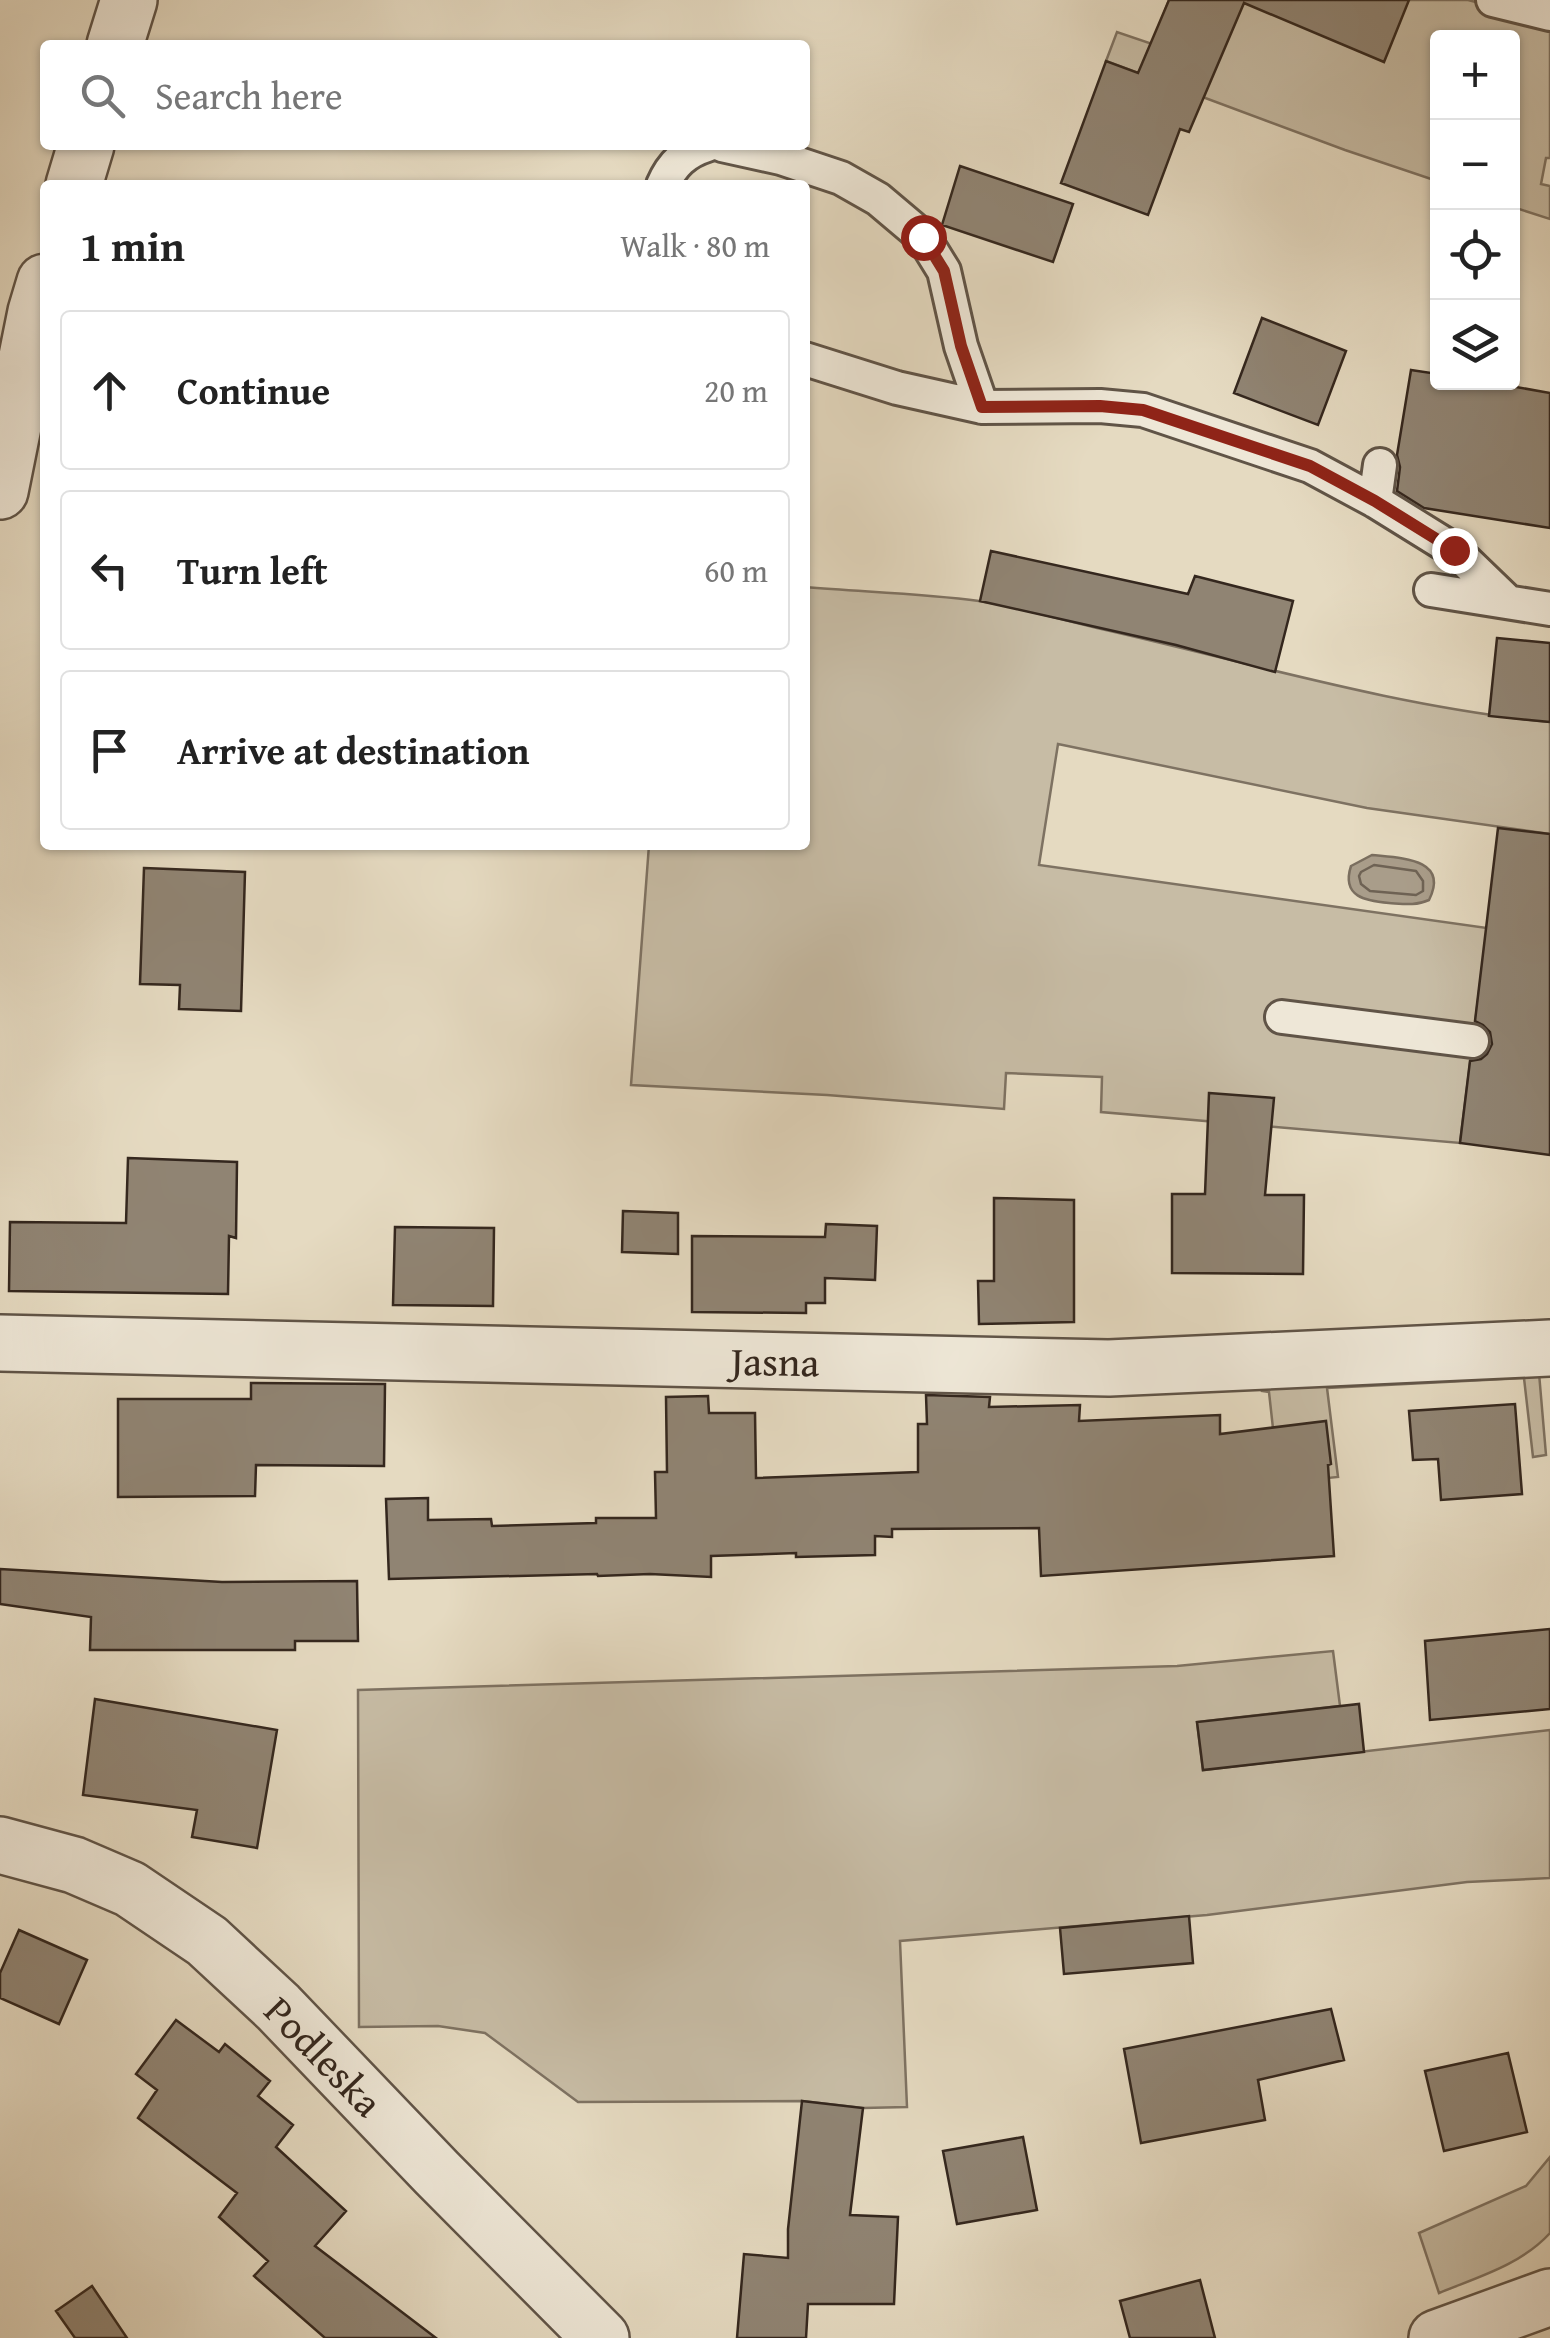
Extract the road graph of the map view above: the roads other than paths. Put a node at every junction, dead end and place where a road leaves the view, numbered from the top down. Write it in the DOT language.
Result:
graph roads {
  1 [pos="128,0"];
  2 [pos="1493,0"];
  3 [pos="1550,14"];
  4 [pos="116,40"];
  5 [pos="84,150"];
  6 [pos="692,150"];
  7 [pos="745,150"];
  8 [pos="76,180"];
  9 [pos="665,180"];
  10 [pos="40,299"];
  11 [pos="810,361"];
  12 [pos="982,407"];
  13 [pos="1380,466"];
  14 [pos="0,492"];
  15 [pos="1375,501"];
  16 [pos="1432,590"];
  17 [pos="1508,602"];
  18 [pos="1550,609"];
  19 [pos="1282,1016"];
  20 [pos="1472,1042"];
  21 [pos="0,1344"];
  22 [pos="1550,1348"];
  23 [pos="0,1845"];
  24 [pos="1540,2305"];
  25 [pos="601,2338"];
  26 [pos="1437,2338"];
  1 -- 4 [label="street"];
  2 -- 3 [label="lane"];
  5 -- 8 [label="street"];
  6 -- 9 [label="lane"];
  7 -- 12 [label="lane"];
  10 -- 14 [label="street"];
  11 -- 12 [label="lane"];
  12 -- 15 [label="lane"];
  13 -- 15 [label="lane"];
  15 -- 17 [label="lane"];
  16 -- 17 [label="lane"];
  17 -- 18 [label="lane"];
  19 -- 20 [label="lane"];
  21 -- 22 [label="street, Jasna"];
  23 -- 25 [label="street, Podleska"];
  24 -- 26 [label="street"];
}
